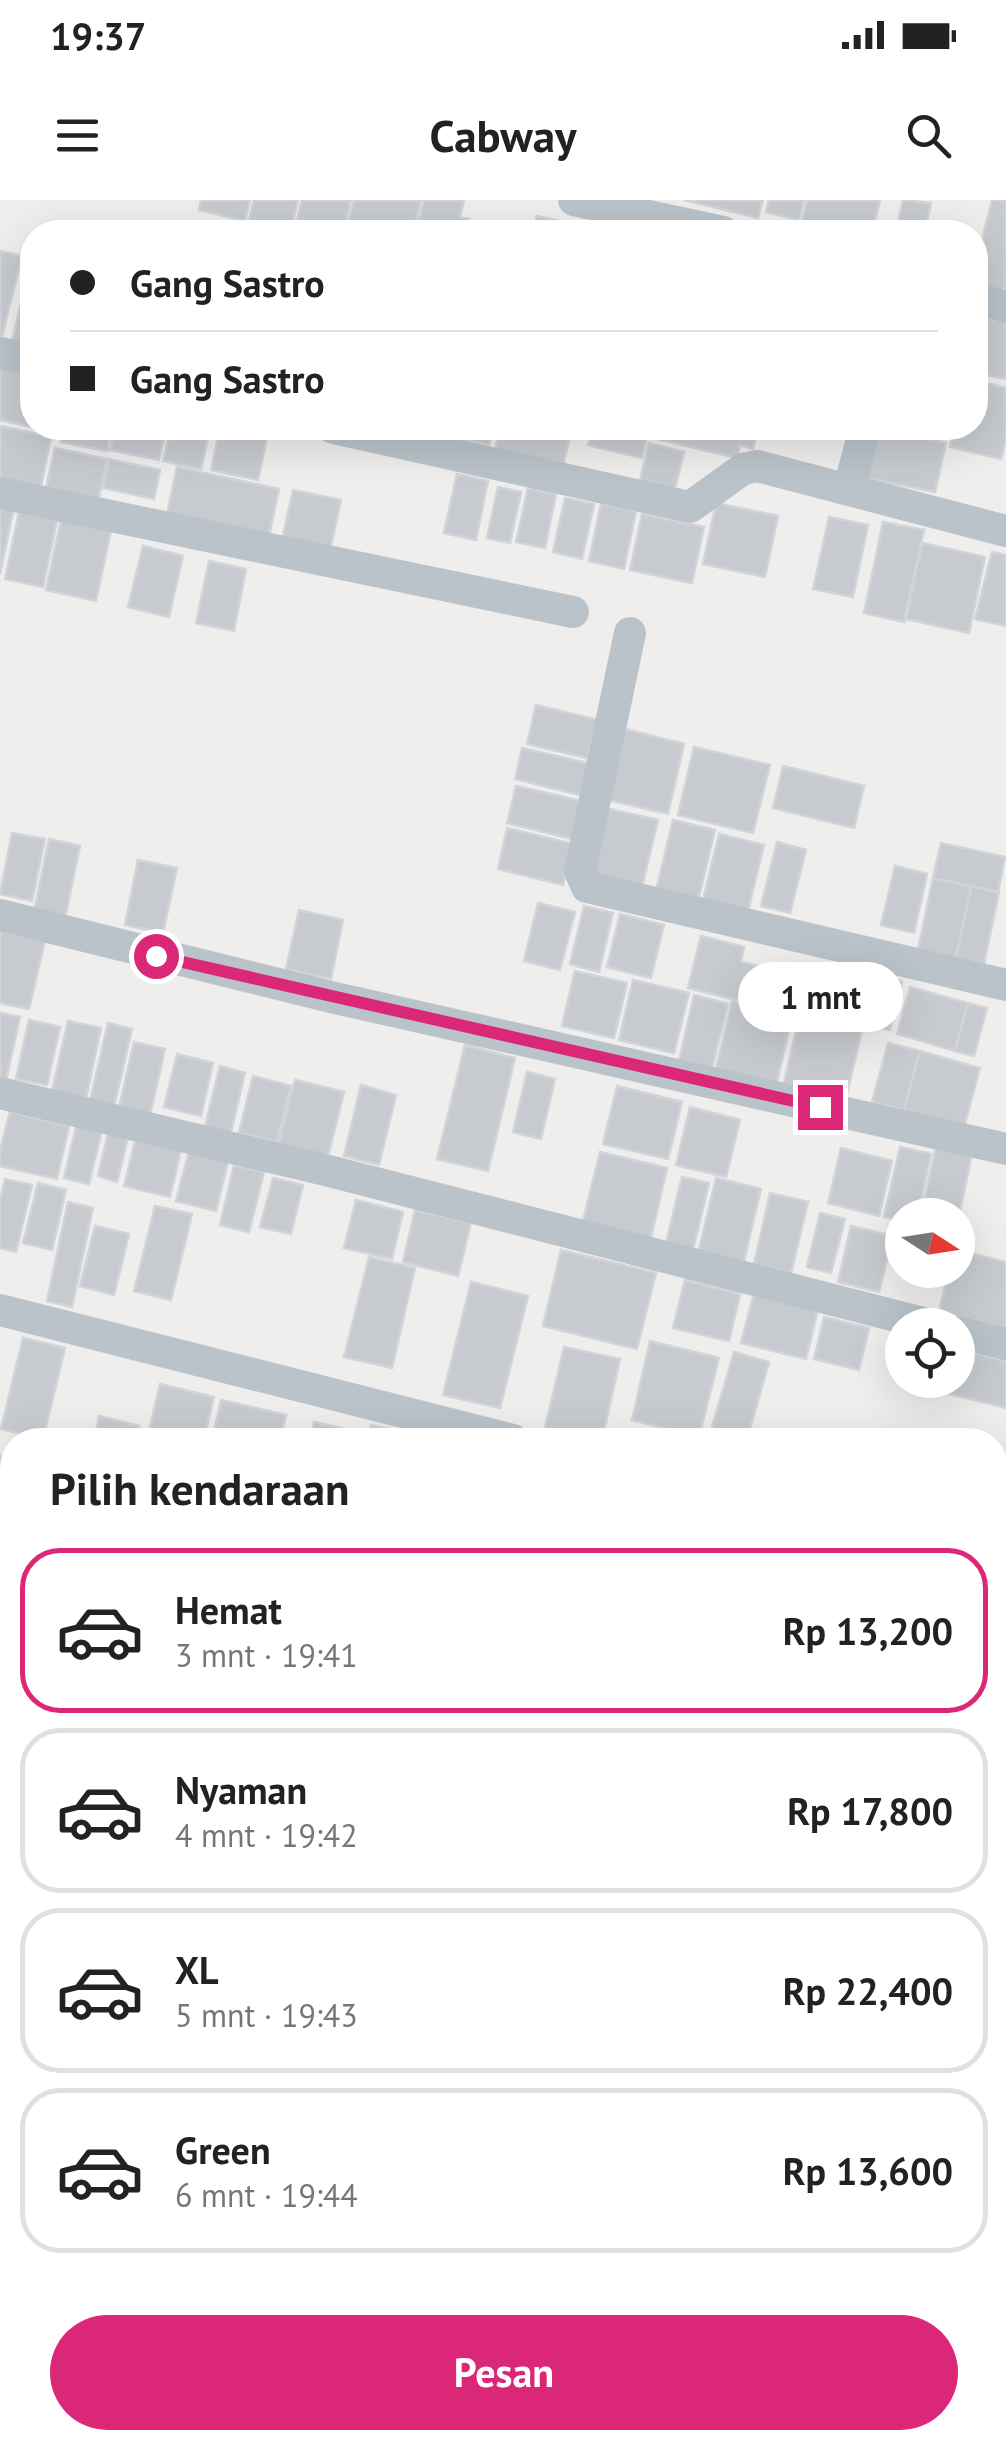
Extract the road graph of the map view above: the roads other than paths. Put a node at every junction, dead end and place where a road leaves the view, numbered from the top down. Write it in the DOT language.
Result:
graph roads {
  1 [pos="574,200"];
  2 [pos="666,220"];
  3 [pos="388,440"];
  4 [pos="862,440"];
  5 [pos="849,488"];
  6 [pos="0,493"];
  7 [pos="1005,526"];
  8 [pos="573,612"];
  9 [pos="630,633"];
  10 [pos="0,915"];
  11 [pos="1006,985"];
  12 [pos="0,1093"];
  13 [pos="1006,1148"];
  14 [pos="0,1310"];
  15 [pos="885,1313"];
  16 [pos="975,1336"];
  17 [pos="1006,1344"];
  18 [pos="466,1428"];
  1 -- 2 [label="street"];
  3 -- 5 [label="street"];
  4 -- 5 [label="street"];
  5 -- 7 [label="street"];
  6 -- 8 [label="street"];
  9 -- 11 [label="street"];
  10 -- 13 [label="street"];
  12 -- 15 [label="street"];
  14 -- 18 [label="street"];
  16 -- 17 [label="street"];
}
